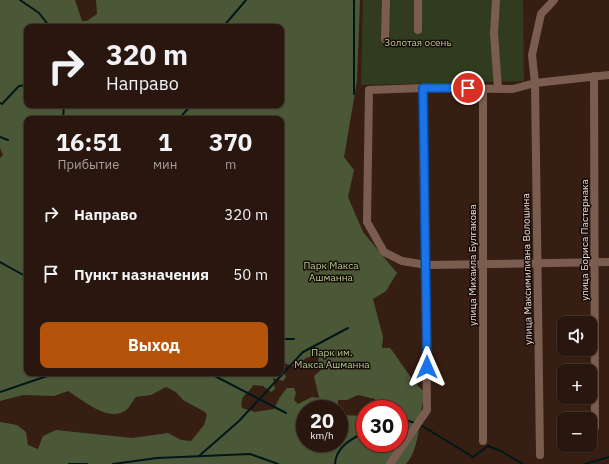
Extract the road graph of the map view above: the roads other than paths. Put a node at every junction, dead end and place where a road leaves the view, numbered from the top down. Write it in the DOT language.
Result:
graph roads {
  1 [pos="386,0"];
  2 [pos="418,0"];
  3 [pos="496,0"];
  4 [pos="549,2"];
  5 [pos="418,30"];
  6 [pos="385,38"];
  7 [pos="609,75"];
  8 [pos="594,76"];
  9 [pos="535,83"];
  10 [pos="423,88"];
  11 [pos="483,89"];
  12 [pos="498,89"];
  13 [pos="537,262"];
  14 [pos="594,262"];
  15 [pos="609,262"];
  16 [pos="482,263"];
  17 [pos="427,265"];
  18 [pos="595,412"];
  19 [pos="483,441"];
  20 [pos="540,455"];
  21 [pos="390,464"];
  1 -- 6 [label="street"];
  2 -- 5 [label="street"];
  3 -- 12 [label="street"];
  4 -- 9 [label="street, улица Максимилиана Волошина"];
  7 -- 8 [label="street"];
  8 -- 9 [label="street"];
  8 -- 14 [label="street, улица Бориса Пастернака"];
  9 -- 12 [label="street"];
  9 -- 13 [label="street, улица Максимилиана Волошина"];
  10 -- 11 [label="street"];
  10 -- 17 [label="street"];
  10 -- 17 [label="street"];
  11 -- 12 [label="street"];
  11 -- 16 [label="street, улица Михаила Булгакова"];
  13 -- 14 [label="street"];
  13 -- 16 [label="street"];
  13 -- 20 [label="street, улица Максимилиана Волошина"];
  14 -- 15 [label="street"];
  14 -- 18 [label="street, улица Бориса Пастернака"];
  16 -- 17 [label="street"];
  16 -- 19 [label="street, улица Михаила Булгакова"];
  17 -- 21 [label="street"];
}
